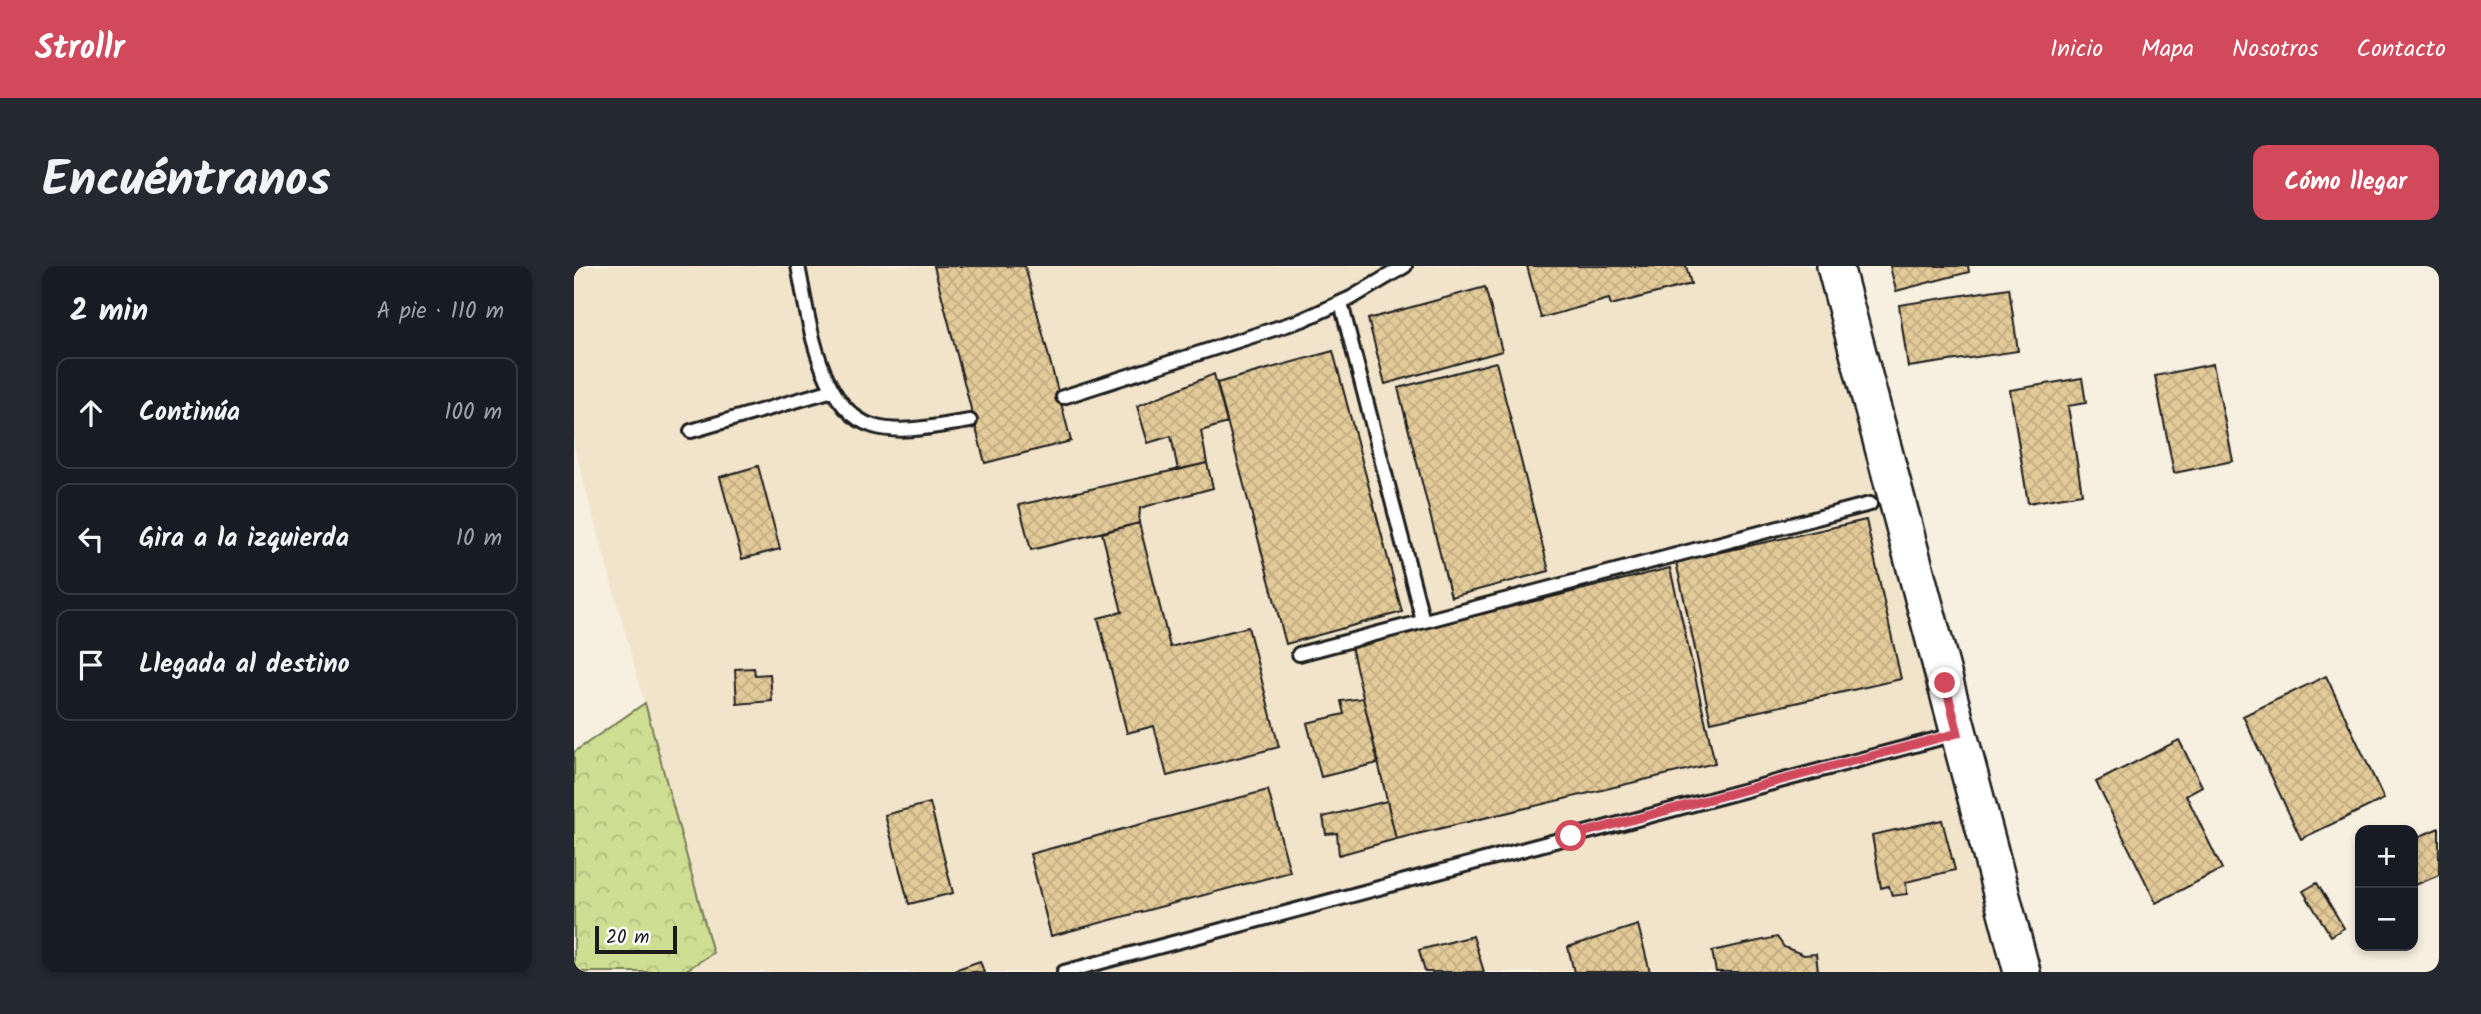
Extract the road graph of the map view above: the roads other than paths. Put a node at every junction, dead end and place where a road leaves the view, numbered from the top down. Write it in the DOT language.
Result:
graph roads {
  1 [pos="798,266"];
  2 [pos="1405,266"];
  3 [pos="1835,266"];
  4 [pos="1341,303"];
  5 [pos="833,390"];
  6 [pos="1063,397"];
  7 [pos="970,421"];
  8 [pos="691,431"];
  9 [pos="1870,504"];
  10 [pos="1423,621"];
  11 [pos="1298,654"];
  12 [pos="1958,733"];
  13 [pos="1064,972"];
  14 [pos="2022,972"];
  1 -- 5 [label="lane"];
  2 -- 4 [label="lane"];
  3 -- 12 [label="main road"];
  4 -- 6 [label="lane"];
  4 -- 10 [label="lane"];
  5 -- 7 [label="lane"];
  5 -- 8 [label="lane"];
  9 -- 10 [label="lane"];
  10 -- 11 [label="lane"];
  12 -- 13 [label="lane"];
  12 -- 14 [label="main road"];
}
